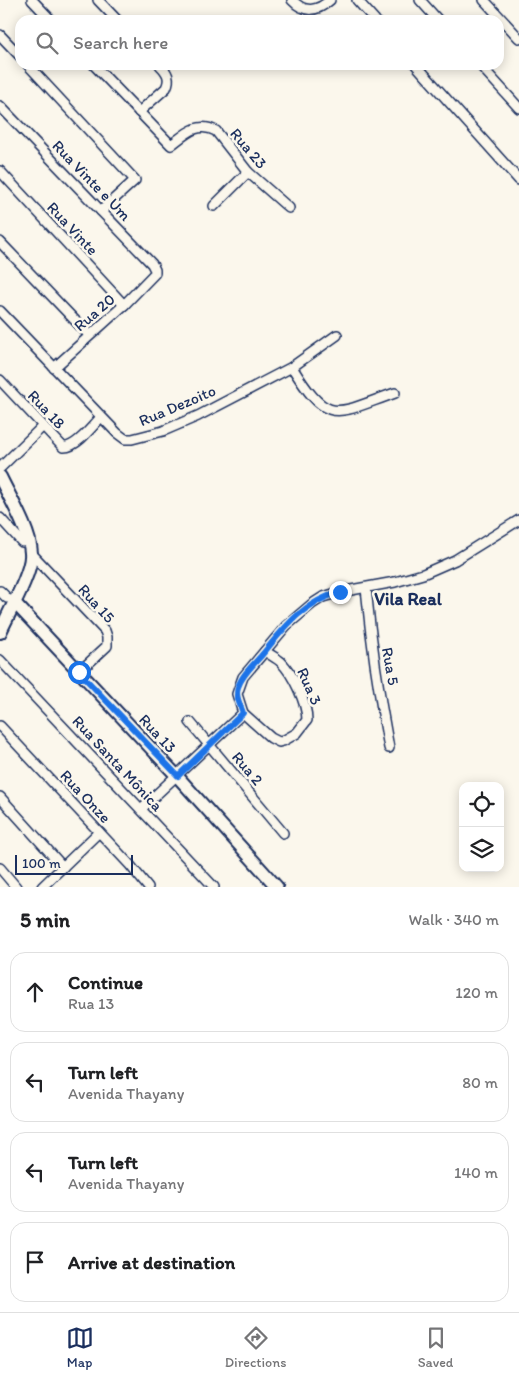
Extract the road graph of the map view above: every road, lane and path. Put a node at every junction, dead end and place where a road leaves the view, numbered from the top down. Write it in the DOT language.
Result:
graph roads {
  1 [pos="32,0"];
  2 [pos="98,0"];
  3 [pos="292,0"];
  4 [pos="330,0"];
  5 [pos="358,0"];
  6 [pos="420,0"];
  7 [pos="484,0"];
  8 [pos="46,15"];
  9 [pos="112,15"];
  10 [pos="372,15"];
  11 [pos="434,15"];
  12 [pos="498,15"];
  13 [pos="504,22"];
  14 [pos="0,34"];
  15 [pos="519,38"];
  16 [pos="15,50"];
  17 [pos="33,70"];
  18 [pos="99,70"];
  19 [pos="164,70"];
  20 [pos="420,70"];
  21 [pos="485,70"];
  22 [pos="0,106"];
  23 [pos="519,108"];
  24 [pos="139,112"];
  25 [pos="0,171"];
  26 [pos="248,172"];
  27 [pos="519,180"];
  28 [pos="214,206"];
  29 [pos="290,208"];
  30 [pos="101,211"];
  31 [pos="0,242"];
  32 [pos="152,277"];
  33 [pos="124,305"];
  34 [pos="0,311"];
  35 [pos="89,335"];
  36 [pos="337,335"];
  37 [pos="292,367"];
  38 [pos="54,368"];
  39 [pos="0,380"];
  40 [pos="394,393"];
  41 [pos="101,417"];
  42 [pos="43,426"];
  43 [pos="0,468"];
  44 [pos="0,477"];
  45 [pos="0,497"];
  46 [pos="0,518"];
  47 [pos="519,520"];
  48 [pos="22,542"];
  49 [pos="32,554"];
  50 [pos="366,588"];
  51 [pos="7,597"];
  52 [pos="0,612"];
  53 [pos="0,632"];
  54 [pos="265,651"];
  55 [pos="0,660"];
  56 [pos="79,672"];
  57 [pos="243,713"];
  58 [pos="190,722"];
  59 [pos="0,726"];
  60 [pos="210,745"];
  61 [pos="389,748"];
  62 [pos="178,776"];
  63 [pos="0,797"];
  64 [pos="141,809"];
  65 [pos="99,832"];
  66 [pos="283,833"];
  67 [pos="63,867"];
  68 [pos="1,872"];
  69 [pos="16,887"];
  70 [pos="42,887"];
  71 [pos="148,887"];
  72 [pos="214,887"];
  73 [pos="277,887"];
  1 -- 8 [label="street"];
  2 -- 9 [label="street"];
  3 -- 4 [label="street"];
  5 -- 10 [label="street"];
  6 -- 11 [label="street"];
  7 -- 12 [label="street"];
  13 -- 15 [label="street"];
  14 -- 16 [label="street"];
  17 -- 30 [label="street"];
  18 -- 24 [label="street"];
  19 -- 24 [label="street"];
  20 -- 27 [label="street"];
  21 -- 23 [label="street"];
  22 -- 30 [label="street, Rua Vinte e Um"];
  24 -- 26 [label="street, Rua 23"];
  25 -- 33 [label="street, Rua Vinte"];
  26 -- 28 [label="street"];
  26 -- 29 [label="street, Rua 23"];
  30 -- 32 [label="street, Rua Vinte e Um"];
  31 -- 35 [label="street"];
  32 -- 33 [label="street, Rua 20"];
  33 -- 35 [label="street, Rua 20"];
  34 -- 38 [label="street, Rua Dezoito"];
  35 -- 38 [label="street, Rua 20"];
  36 -- 37 [label="street, Rua Dezoito"];
  37 -- 40 [label="street"];
  37 -- 41 [label="street, Rua Dezoito"];
  38 -- 41 [label="street, Rua Dezoito"];
  39 -- 42 [label="street, Rua 18"];
  41 -- 42 [label="street, Rua 18"];
  42 -- 43 [label="street"];
  44 -- 49 [label="main road"];
  45 -- 48 [label="main road"];
  46 -- 48 [label="street"];
  47 -- 50 [label="street"];
  48 -- 51 [label="main road"];
  49 -- 51 [label="main road"];
  49 -- 56 [label="street, Rua 15"];
  50 -- 54 [label="street"];
  50 -- 61 [label="street, Rua 5"];
  51 -- 52 [label="main road"];
  51 -- 53 [label="main road"];
  51 -- 56 [label="street, Rua 13"];
  54 -- 57 [label="street"];
  54 -- 57 [label="street, Rua 3"];
  55 -- 64 [label="street, Rua Santa Mônica"];
  56 -- 62 [label="street, Rua 13"];
  57 -- 60 [label="street"];
  58 -- 60 [label="street, Rua 2"];
  59 -- 65 [label="street, Rua Onze"];
  60 -- 62 [label="street"];
  60 -- 66 [label="street, Rua 2"];
  62 -- 64 [label="street"];
  62 -- 73 [label="street, Rua 13"];
  63 -- 67 [label="street"];
  64 -- 72 [label="street, Rua Santa Mônica"];
  65 -- 67 [label="street"];
  65 -- 71 [label="street, Rua Onze"];
  67 -- 70 [label="street"];
  68 -- 69 [label="street"];
}
